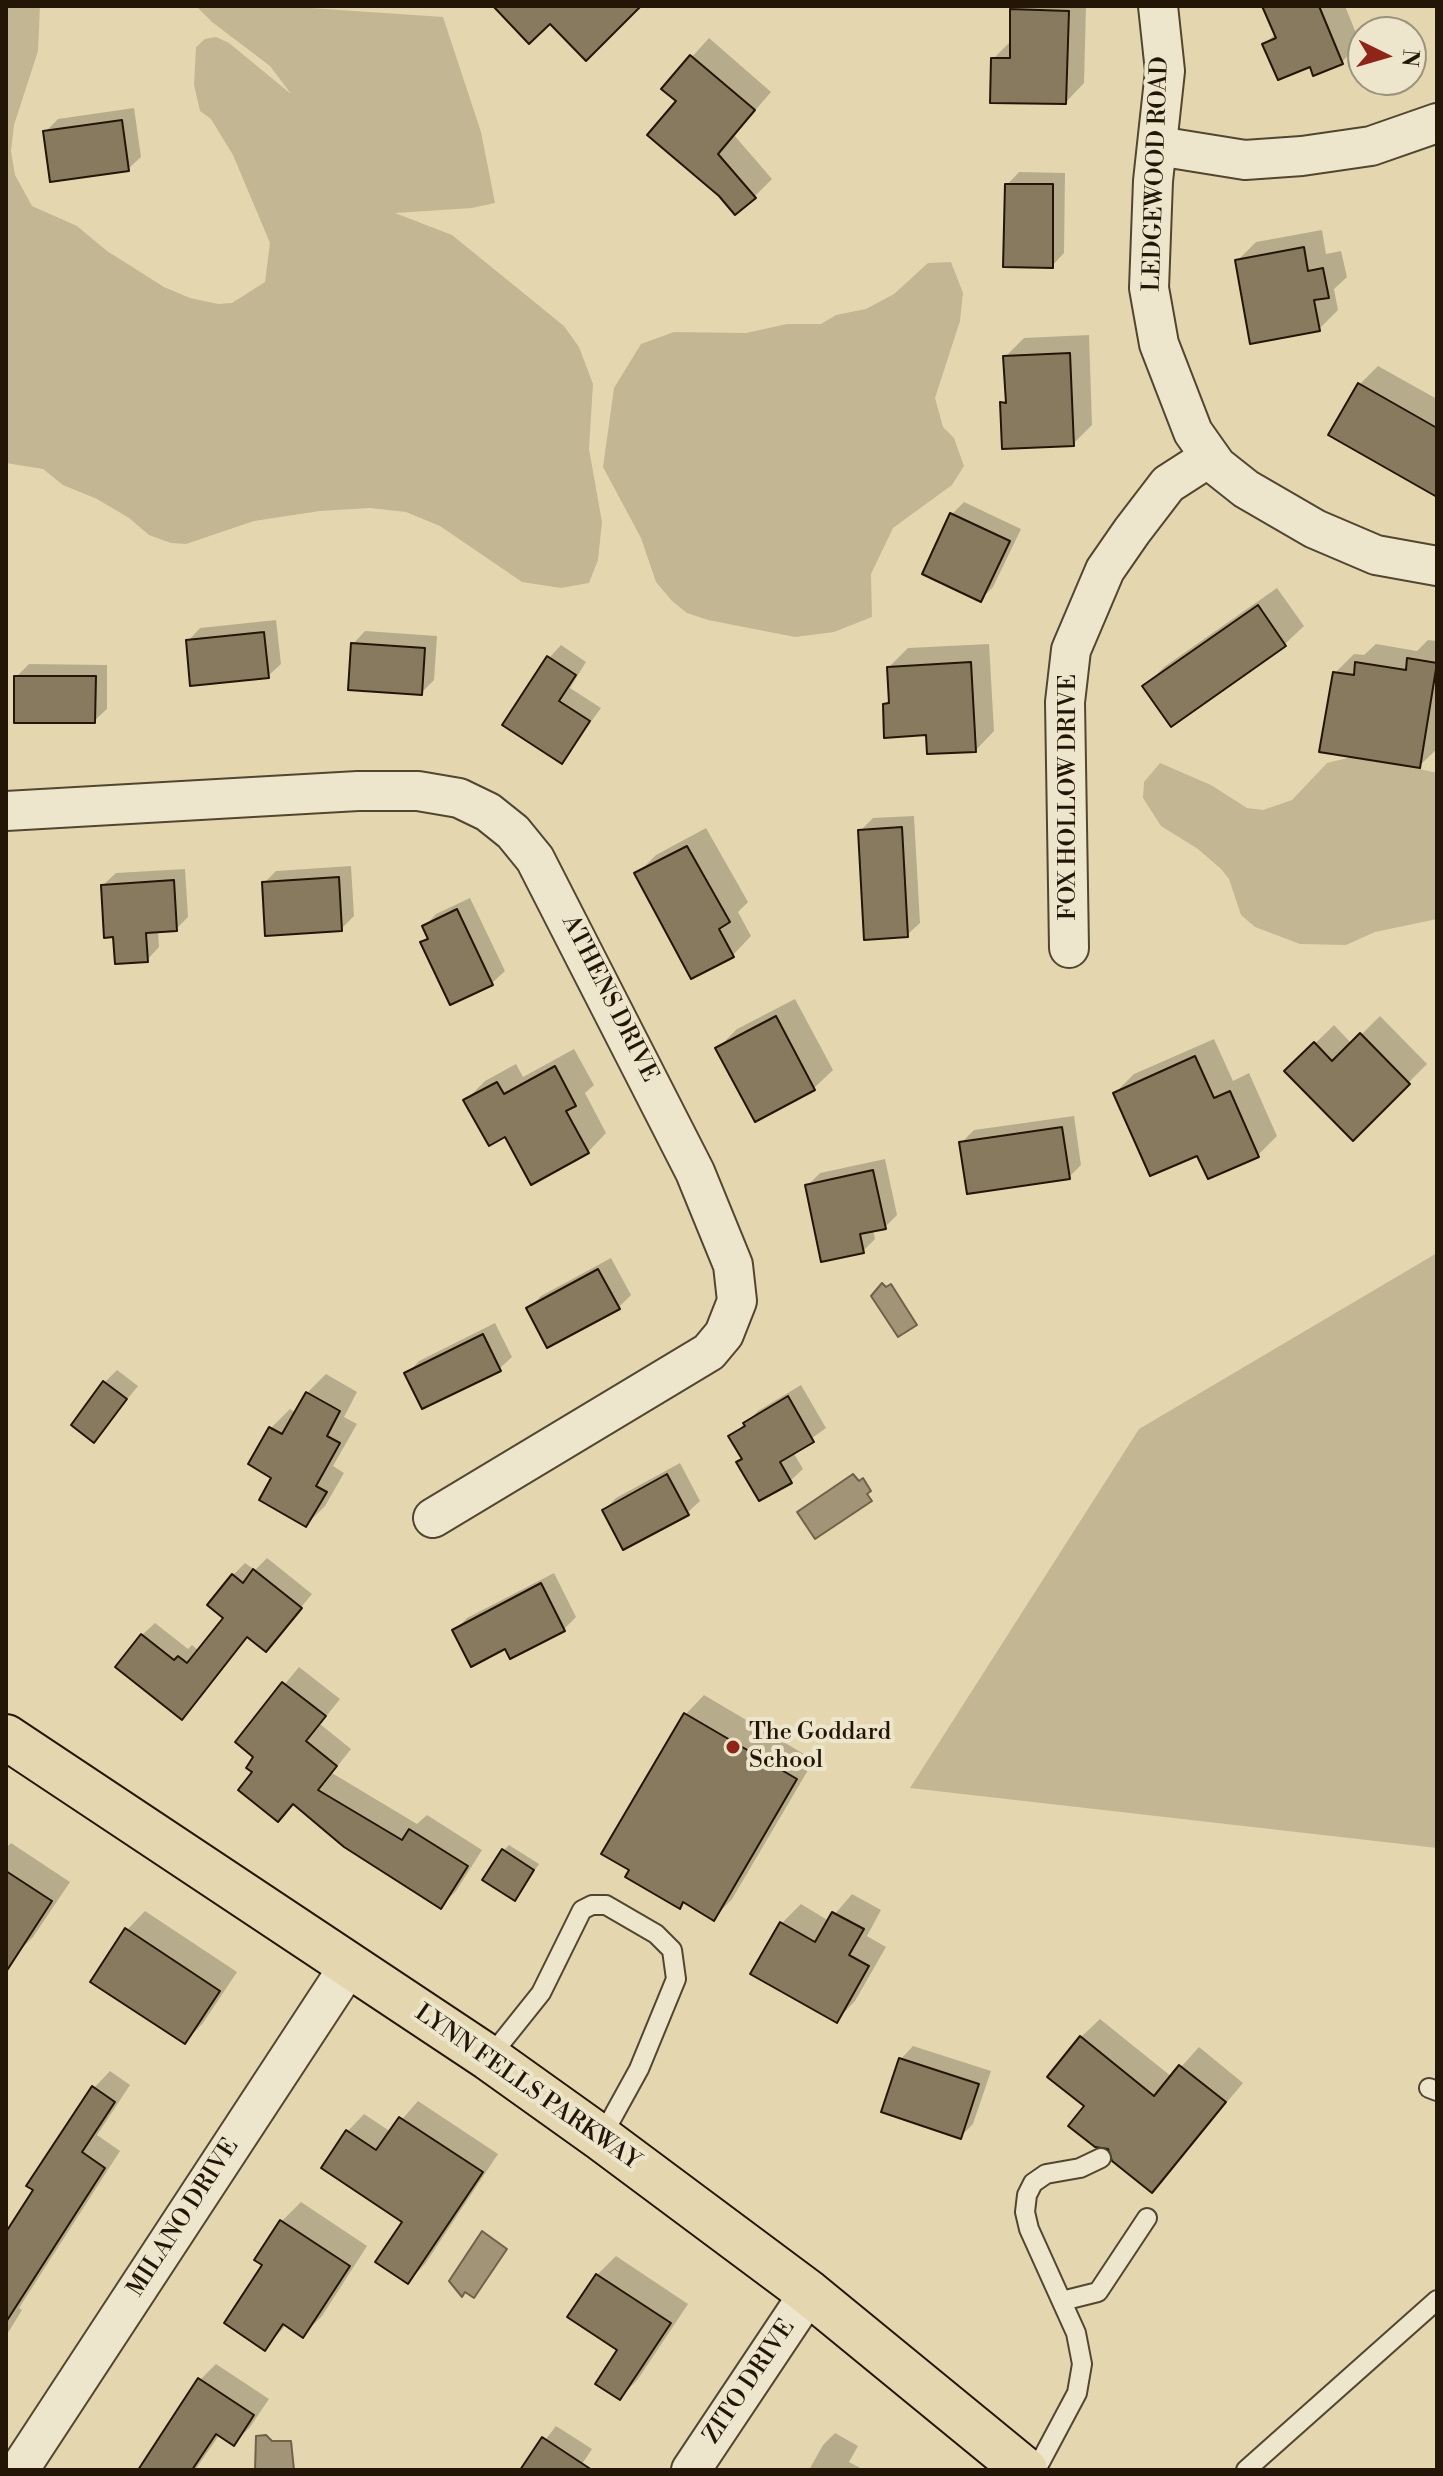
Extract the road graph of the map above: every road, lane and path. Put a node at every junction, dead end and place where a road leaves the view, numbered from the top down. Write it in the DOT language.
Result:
graph roads {
  1 [pos="1158,6"];
  2 [pos="1437,123"];
  3 [pos="1158,146"];
  4 [pos="1210,457"];
  5 [pos="1437,566"];
  6 [pos="6,811"];
  7 [pos="1069,948"];
  8 [pos="433,1518"];
  9 [pos="6,1737"];
  10 [pos="349,1966"];
  11 [pos="489,2058"];
  12 [pos="601,2138"];
  13 [pos="1101,2158"];
  14 [pos="1147,2218"];
  15 [pos="809,2293"];
  16 [pos="1437,2300"];
  17 [pos="1062,2301"];
  18 [pos="19,2470"];
  19 [pos="691,2470"];
  20 [pos="1025,2470"];
  21 [pos="1036,2470"];
  22 [pos="1246,2470"];
  1 -- 3 [label="street, LEDGEWOOD ROAD"];
  2 -- 3 [label="street"];
  3 -- 4 [label="street, LEDGEWOOD ROAD"];
  4 -- 5 [label="street, LEDGEWOOD ROAD"];
  4 -- 7 [label="street, FOX HOLLOW DRIVE"];
  6 -- 8 [label="street, ATHENS DRIVE"];
  9 -- 10 [label="main road, LYNN FELLS PARKWAY"];
  10 -- 11 [label="main road, LYNN FELLS PARKWAY"];
  10 -- 18 [label="street, MILANO DRIVE"];
  11 -- 12 [label="main road, LYNN FELLS PARKWAY"];
  11 -- 12 [label="lane"];
  12 -- 15 [label="main road, LYNN FELLS PARKWAY"];
  13 -- 17 [label="lane"];
  14 -- 17 [label="lane"];
  15 -- 19 [label="street, ZITO DRIVE"];
  15 -- 20 [label="main road, LYNN FELLS PARKWAY"];
  16 -- 22 [label="lane"];
  17 -- 21 [label="lane"];
}
